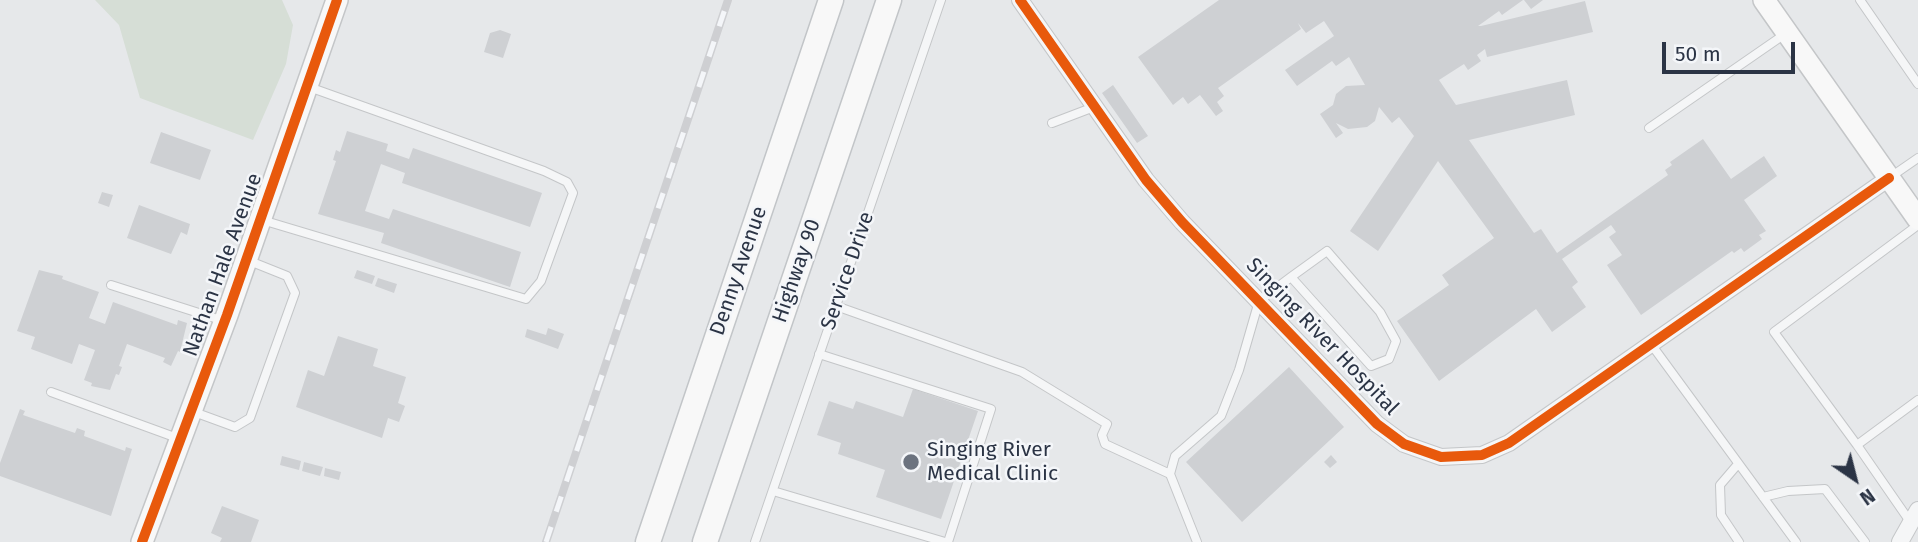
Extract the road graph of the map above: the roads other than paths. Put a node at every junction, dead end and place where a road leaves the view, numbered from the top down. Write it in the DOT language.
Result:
graph roads {
  1 [pos="337,0"];
  2 [pos="831,0"];
  3 [pos="889,0"];
  4 [pos="941,0"];
  5 [pos="1020,0"];
  6 [pos="1764,0"];
  7 [pos="1860,0"];
  8 [pos="1787,33"];
  9 [pos="1918,84"];
  10 [pos="307,86"];
  11 [pos="1094,107"];
  12 [pos="1052,123"];
  13 [pos="1649,128"];
  14 [pos="1918,158"];
  15 [pos="1889,178"];
  16 [pos="260,219"];
  17 [pos="1918,219"];
  18 [pos="1918,225"];
  19 [pos="246,259"];
  20 [pos="1291,277"];
  21 [pos="111,285"];
  22 [pos="1259,301"];
  23 [pos="836,306"];
  24 [pos="225,321"];
  25 [pos="1651,344"];
  26 [pos="820,354"];
  27 [pos="51,392"];
  28 [pos="1918,400"];
  29 [pos="191,411"];
  30 [pos="180,439"];
  31 [pos="1857,445"];
  32 [pos="1738,464"];
  33 [pos="1170,474"];
  34 [pos="773,491"];
  35 [pos="1763,498"];
  36 [pos="1914,517"];
  37 [pos="142,542"];
  38 [pos="648,542"];
  39 [pos="705,542"];
  40 [pos="755,542"];
  41 [pos="947,542"];
  42 [pos="1197,542"];
  43 [pos="1740,542"];
  44 [pos="1796,542"];
  45 [pos="1865,542"];
  46 [pos="1900,542"];
  1 -- 10 [label="street, Nathan Hale Avenue"];
  2 -- 38 [label="main road, Denny Avenue"];
  3 -- 39 [label="main road, Highway 90"];
  4 -- 23 [label="lane, Service Drive"];
  5 -- 11 [label="street, Singing River Hospital"];
  6 -- 8 [label="street"];
  7 -- 9 [label="lane"];
  8 -- 13 [label="lane"];
  8 -- 15 [label="street"];
  10 -- 16 [label="street, Nathan Hale Avenue"];
  10 -- 16 [label="lane"];
  11 -- 12 [label="lane"];
  11 -- 22 [label="street, Singing River Hospital"];
  14 -- 15 [label="lane"];
  15 -- 17 [label="street"];
  15 -- 25 [label="street, Singing River Hospital"];
  16 -- 19 [label="street, Nathan Hale Avenue"];
  18 -- 31 [label="lane"];
  19 -- 24 [label="street, Nathan Hale Avenue"];
  19 -- 29 [label="lane"];
  20 -- 20 [label="lane"];
  20 -- 22 [label="lane"];
  21 -- 24 [label="lane"];
  22 -- 25 [label="street, Singing River Hospital"];
  22 -- 33 [label="lane"];
  23 -- 26 [label="lane, Service Drive"];
  23 -- 33 [label="lane"];
  24 -- 29 [label="street, Nathan Hale Avenue"];
  25 -- 32 [label="lane"];
  26 -- 34 [label="lane, Service Drive"];
  26 -- 41 [label="lane"];
  27 -- 30 [label="lane"];
  28 -- 31 [label="lane"];
  29 -- 30 [label="street, Nathan Hale Avenue"];
  30 -- 37 [label="street, Nathan Hale Avenue"];
  31 -- 36 [label="lane"];
  32 -- 35 [label="lane"];
  32 -- 43 [label="lane"];
  33 -- 42 [label="lane"];
  34 -- 40 [label="lane, Service Drive"];
  34 -- 41 [label="lane"];
  35 -- 44 [label="lane"];
  35 -- 45 [label="lane"];
  36 -- 46 [label="street"];
}
